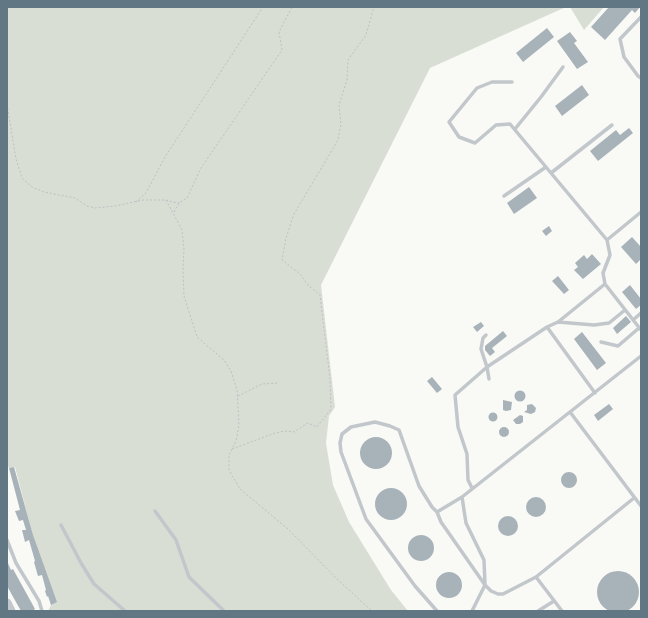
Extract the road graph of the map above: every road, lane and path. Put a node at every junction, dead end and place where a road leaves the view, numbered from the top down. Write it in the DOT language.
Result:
graph roads {
  1 [pos="263,7"];
  2 [pos="292,7"];
  3 [pos="374,7"];
  4 [pos="641,17"];
  5 [pos="563,67"];
  6 [pos="641,78"];
  7 [pos="512,82"];
  8 [pos="7,104"];
  9 [pos="612,125"];
  10 [pos="515,129"];
  11 [pos="546,167"];
  12 [pos="551,173"];
  13 [pos="504,196"];
  14 [pos="166,200"];
  15 [pos="179,202"];
  16 [pos="135,203"];
  17 [pos="174,212"];
  18 [pos="641,212"];
  19 [pos="607,240"];
  20 [pos="605,284"];
  21 [pos="625,310"];
  22 [pos="641,313"];
  23 [pos="633,320"];
  24 [pos="558,322"];
  25 [pos="546,327"];
  26 [pos="640,329"];
  27 [pos="486,335"];
  28 [pos="601,342"];
  29 [pos="641,356"];
  30 [pos="487,367"];
  31 [pos="489,380"];
  32 [pos="278,384"];
  33 [pos="594,393"];
  34 [pos="237,396"];
  35 [pos="570,412"];
  36 [pos="232,449"];
  37 [pos="472,488"];
  38 [pos="462,497"];
  39 [pos="634,498"];
  40 [pos="641,506"];
  41 [pos="155,511"];
  42 [pos="437,512"];
  43 [pos="61,525"];
  44 [pos="7,540"];
  45 [pos="536,577"];
  46 [pos="484,585"];
  47 [pos="554,601"];
  48 [pos="7,603"];
  49 [pos="11,611"];
  50 [pos="42,611"];
  51 [pos="125,611"];
  52 [pos="224,611"];
  53 [pos="372,611"];
  54 [pos="437,611"];
  55 [pos="472,611"];
  56 [pos="538,611"];
  57 [pos="562,611"];
  1 -- 16 [label="path"];
  2 -- 15 [label="path"];
  3 -- 36 [label="path"];
  4 -- 6 [label="lane"];
  5 -- 10 [label="lane"];
  7 -- 10 [label="lane"];
  8 -- 16 [label="path"];
  9 -- 12 [label="lane"];
  10 -- 11 [label="lane"];
  11 -- 12 [label="lane"];
  11 -- 13 [label="lane"];
  12 -- 19 [label="lane"];
  14 -- 15 [label="path"];
  14 -- 16 [label="path"];
  14 -- 17 [label="path"];
  15 -- 17 [label="path"];
  17 -- 34 [label="path"];
  18 -- 19 [label="lane"];
  19 -- 20 [label="lane"];
  20 -- 21 [label="lane"];
  20 -- 24 [label="lane"];
  21 -- 23 [label="lane"];
  21 -- 24 [label="lane"];
  22 -- 23 [label="lane"];
  23 -- 26 [label="lane"];
  24 -- 25 [label="lane"];
  25 -- 30 [label="lane"];
  25 -- 33 [label="lane"];
  26 -- 28 [label="lane"];
  27 -- 30 [label="lane"];
  29 -- 33 [label="lane"];
  30 -- 31 [label="lane"];
  30 -- 37 [label="lane"];
  32 -- 34 [label="path"];
  33 -- 35 [label="lane"];
  34 -- 36 [label="path"];
  35 -- 37 [label="lane"];
  35 -- 39 [label="lane"];
  36 -- 53 [label="path"];
  37 -- 38 [label="lane"];
  38 -- 42 [label="lane"];
  38 -- 46 [label="lane"];
  39 -- 40 [label="lane"];
  39 -- 45 [label="lane"];
  41 -- 52 [label="lane"];
  42 -- 46 [label="lane"];
  42 -- 54 [label="lane"];
  43 -- 51 [label="lane"];
  44 -- 50 [label="lane"];
  45 -- 46 [label="lane"];
  45 -- 47 [label="lane"];
  46 -- 55 [label="lane"];
  47 -- 56 [label="lane"];
  47 -- 57 [label="lane"];
  48 -- 49 [label="street"];
}
